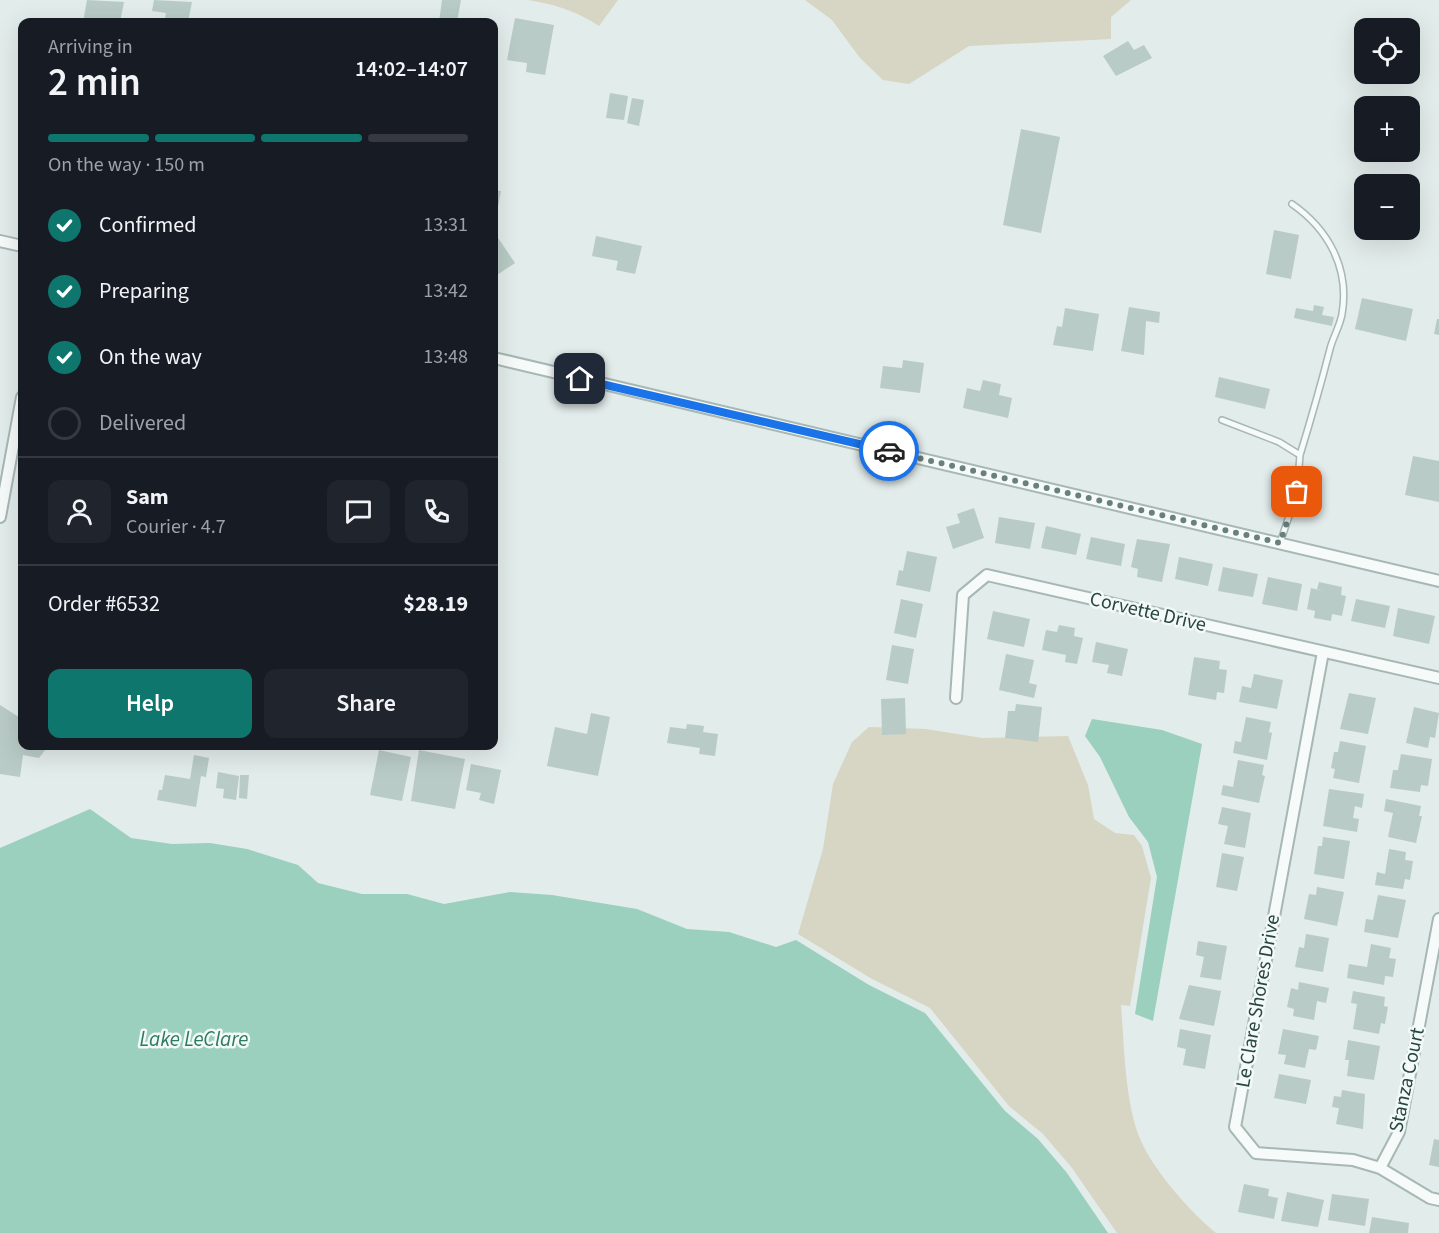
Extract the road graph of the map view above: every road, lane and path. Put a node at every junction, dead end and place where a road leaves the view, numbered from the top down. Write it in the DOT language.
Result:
graph roads {
  1 [pos="1292,204"];
  2 [pos="0,241"];
  3 [pos="18,245"];
  4 [pos="498,359"];
  5 [pos="18,419"];
  6 [pos="1222,420"];
  7 [pos="1300,455"];
  8 [pos="0,517"];
  9 [pos="1280,543"];
  10 [pos="1439,581"];
  11 [pos="1323,652"];
  12 [pos="1439,678"];
  13 [pos="956,698"];
  14 [pos="1439,919"];
  15 [pos="1380,1168"];
  16 [pos="1439,1200"];
  1 -- 7 [label="lane"];
  2 -- 3 [label="street"];
  4 -- 9 [label="street"];
  5 -- 8 [label="street"];
  6 -- 7 [label="lane"];
  7 -- 9 [label="lane"];
  9 -- 10 [label="street"];
  11 -- 12 [label="street, Corvette Drive"];
  11 -- 13 [label="street, Corvette Drive"];
  11 -- 15 [label="street, Le Clare Shores Drive"];
  14 -- 15 [label="street, Stanza Court"];
  15 -- 16 [label="street, Le Clare Shores Drive"];
}
